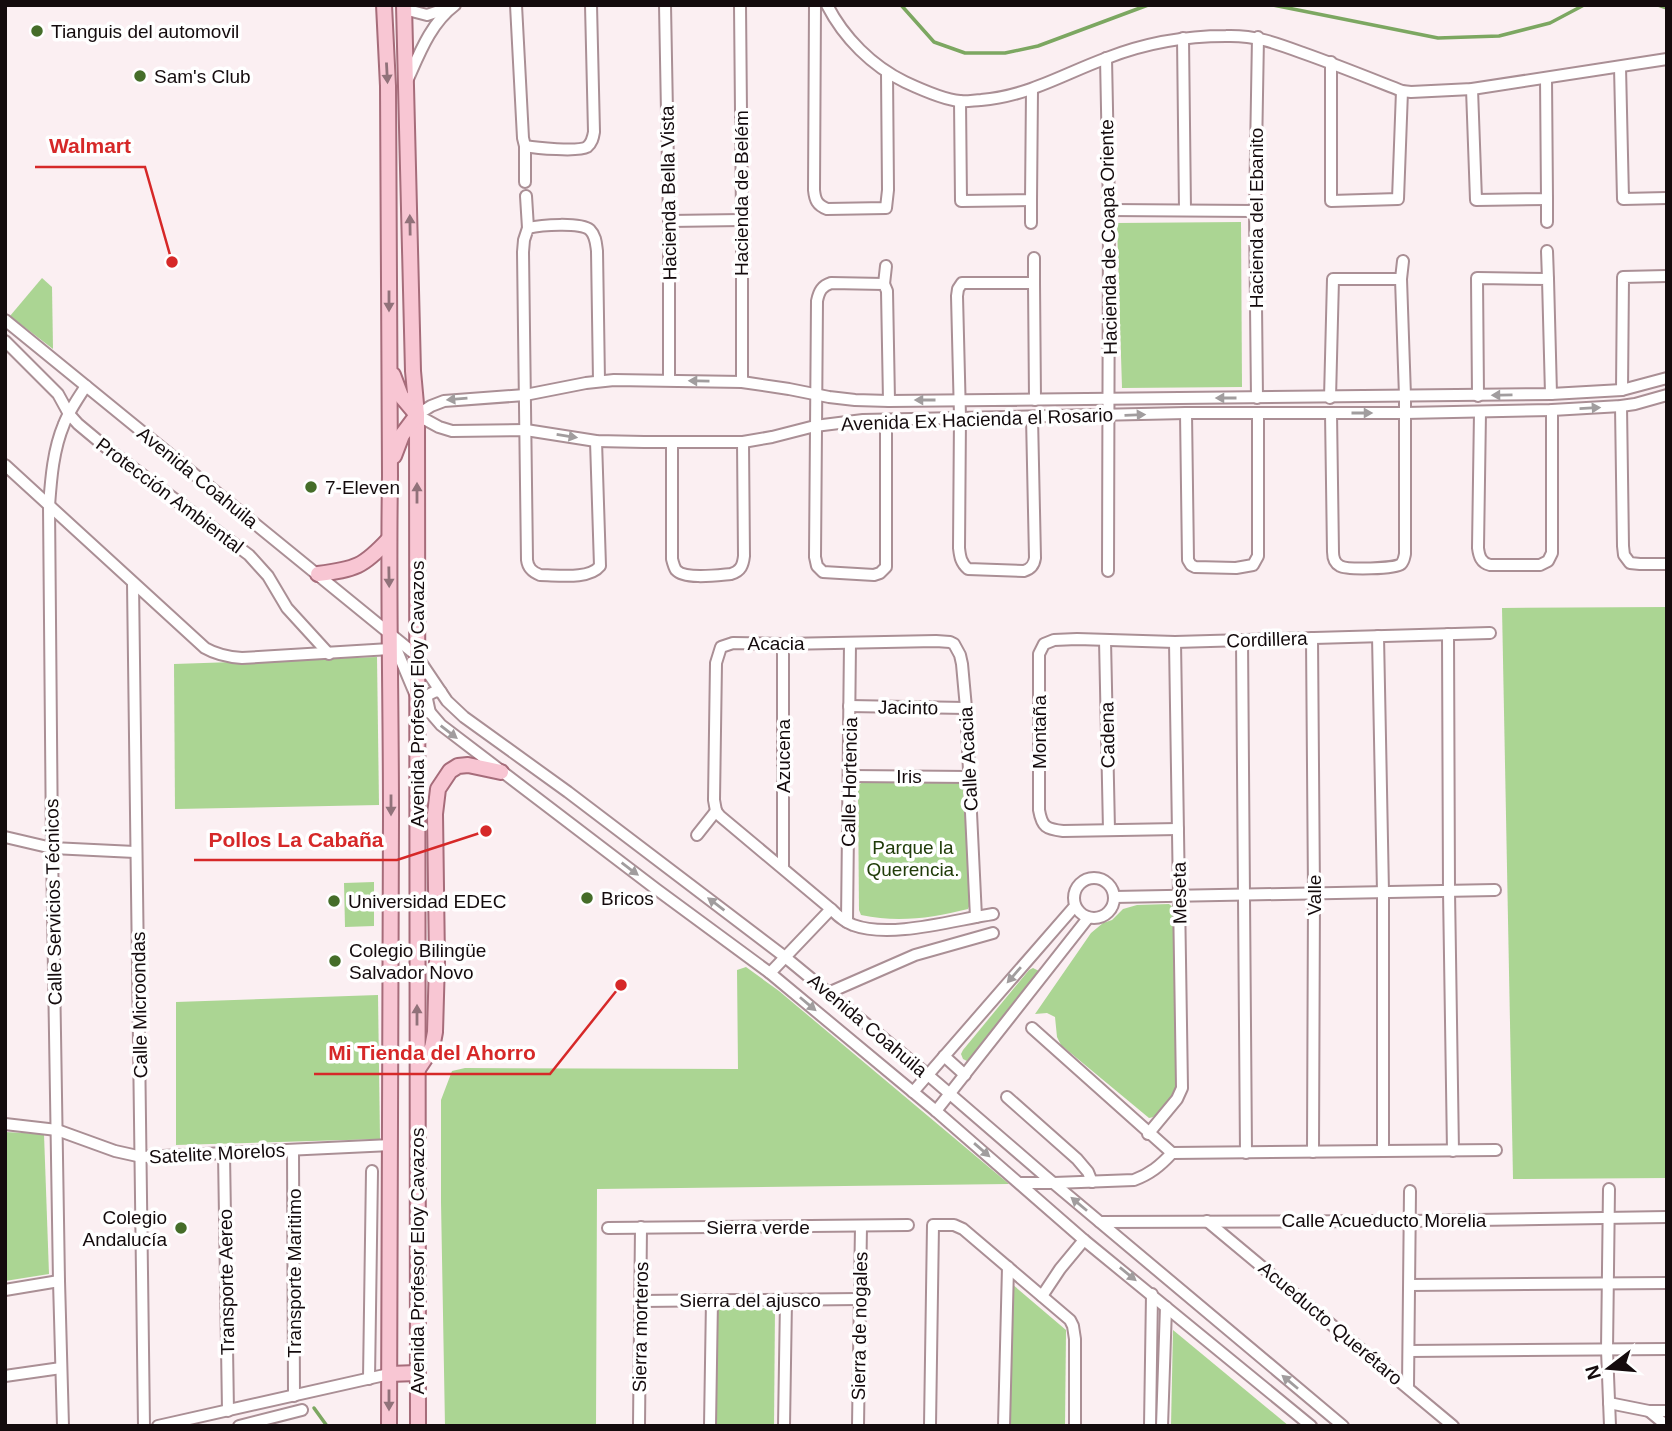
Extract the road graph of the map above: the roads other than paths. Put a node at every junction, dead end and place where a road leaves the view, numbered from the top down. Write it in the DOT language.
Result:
graph roads {
  1 [pos="384,5"];
  2 [pos="455,5"];
  3 [pos="516,5"];
  4 [pos="591,5"];
  5 [pos="665,5"];
  6 [pos="740,5"];
  7 [pos="815,5"];
  8 [pos="827,5"];
  9 [pos="404,7"];
  10 [pos="1258,37"];
  11 [pos="1183,38"];
  12 [pos="1105,58"];
  13 [pos="1667,59"];
  14 [pos="1331,62"];
  15 [pos="1619,67"];
  16 [pos="887,73"];
  17 [pos="1546,78"];
  18 [pos="407,82"];
  19 [pos="1472,89"];
  20 [pos="1032,90"];
  21 [pos="1402,92"];
  22 [pos="960,102"];
  23 [pos="524,146"];
  24 [pos="525,182"];
  25 [pos="526,196"];
  26 [pos="1667,198"];
  27 [pos="1031,200"];
  28 [pos="1547,200"];
  29 [pos="886,208"];
  30 [pos="1109,210"];
  31 [pos="1185,210"];
  32 [pos="1255,211"];
  33 [pos="669,220"];
  34 [pos="742,220"];
  35 [pos="884,221"];
  36 [pos="1547,222"];
  37 [pos="1031,223"];
  38 [pos="528,228"];
  39 [pos="1547,251"];
  40 [pos="1034,258"];
  41 [pos="1403,261"];
  42 [pos="886,266"];
  43 [pos="1667,276"];
  44 [pos="1401,279"];
  45 [pos="1548,279"];
  46 [pos="884,284"];
  47 [pos="1034,284"];
  48 [pos="5,320"];
  49 [pos="5,341"];
  50 [pos="389,355"];
  51 [pos="1667,378"];
  52 [pos="669,380"];
  53 [pos="599,381"];
  54 [pos="741,382"];
  55 [pos="86,386"];
  56 [pos="1622,390"];
  57 [pos="816,394"];
  58 [pos="1551,394"];
  59 [pos="525,395"];
  60 [pos="1667,395"];
  61 [pos="1405,396"];
  62 [pos="1478,396"];
  63 [pos="1257,398"];
  64 [pos="1330,398"];
  65 [pos="1109,399"];
  66 [pos="959,400"];
  67 [pos="1035,400"];
  68 [pos="889,401"];
  69 [pos="1621,406"];
  70 [pos="1552,410"];
  71 [pos="1480,412"];
  72 [pos="1258,413"];
  73 [pos="1331,413"];
  74 [pos="1405,413"];
  75 [pos="69,414"];
  76 [pos="1186,414"];
  77 [pos="417,415"];
  78 [pos="1110,416"];
  79 [pos="960,417"];
  80 [pos="1032,417"];
  81 [pos="886,419"];
  82 [pos="815,426"];
  83 [pos="526,430"];
  84 [pos="596,440"];
  85 [pos="672,442"];
  86 [pos="743,442"];
  87 [pos="5,465"];
  88 [pos="390,476"];
  89 [pos="49,506"];
  90 [pos="389,539"];
  91 [pos="1667,564"];
  92 [pos="1108,571"];
  93 [pos="318,574"];
  94 [pos="133,583"];
  95 [pos="390,633"];
  96 [pos="1490,633"];
  97 [pos="1448,634"];
  98 [pos="1378,636"];
  99 [pos="1312,638"];
  100 [pos="1105,640"];
  101 [pos="1242,640"];
  102 [pos="1175,642"];
  103 [pos="783,643"];
  104 [pos="850,643"];
  105 [pos="1045,643"];
  106 [pos="954,644"];
  107 [pos="390,649"];
  108 [pos="329,654"];
  109 [pos="416,655"];
  110 [pos="441,692"];
  111 [pos="416,696"];
  112 [pos="849,706"];
  113 [pos="967,708"];
  114 [pos="430,713"];
  115 [pos="522,759"];
  116 [pos="505,775"];
  117 [pos="849,776"];
  118 [pos="969,777"];
  119 [pos="416,799"];
  120 [pos="716,811"];
  121 [pos="1178,829"];
  122 [pos="1108,830"];
  123 [pos="696,835"];
  124 [pos="5,838"];
  125 [pos="52,848"];
  126 [pos="435,850"];
  127 [pos="135,852"];
  128 [pos="783,868"];
  129 [pos="1494,890"];
  130 [pos="1449,891"];
  131 [pos="1383,892"];
  132 [pos="1314,894"];
  133 [pos="1244,895"];
  134 [pos="1179,896"];
  135 [pos="1114,897"];
  136 [pos="1075,906"];
  137 [pos="831,909"];
  138 [pos="993,914"];
  139 [pos="976,917"];
  140 [pos="1088,918"];
  141 [pos="847,922"];
  142 [pos="927,926"];
  143 [pos="993,933"];
  144 [pos="931,950"];
  145 [pos="785,957"];
  146 [pos="1030,957"];
  147 [pos="1046,972"];
  148 [pos="770,973"];
  149 [pos="828,993"];
  150 [pos="1032,1028"];
  151 [pos="944,1056"];
  152 [pos="417,1070"];
  153 [pos="928,1075"];
  154 [pos="965,1075"];
  155 [pos="913,1091"];
  156 [pos="950,1094"];
  157 [pos="1007,1097"];
  158 [pos="936,1111"];
  159 [pos="5,1124"];
  160 [pos="57,1130"];
  161 [pos="1148,1134"];
  162 [pos="391,1145"];
  163 [pos="293,1150"];
  164 [pos="1496,1150"];
  165 [pos="1453,1151"];
  166 [pos="1313,1152"];
  167 [pos="1382,1152"];
  168 [pos="224,1153"];
  169 [pos="1172,1153"];
  170 [pos="1246,1153"];
  171 [pos="142,1157"];
  172 [pos="372,1171"];
  173 [pos="1092,1182"];
  174 [pos="1020,1183"];
  175 [pos="1054,1184"];
  176 [pos="1609,1189"];
  177 [pos="1410,1191"];
  178 [pos="1608,1217"];
  179 [pos="1667,1217"];
  180 [pos="1207,1221"];
  181 [pos="1410,1221"];
  182 [pos="1100,1222"];
  183 [pos="908,1225"];
  184 [pos="862,1226"];
  185 [pos="641,1227"];
  186 [pos="608,1228"];
  187 [pos="1084,1240"];
  188 [pos="1008,1267"];
  189 [pos="59,1281"];
  190 [pos="1667,1283"];
  191 [pos="1608,1284"];
  192 [pos="1410,1285"];
  193 [pos="5,1290"];
  194 [pos="1152,1294"];
  195 [pos="1042,1296"];
  196 [pos="859,1299"];
  197 [pos="712,1300"];
  198 [pos="786,1300"];
  199 [pos="640,1301"];
  200 [pos="1166,1307"];
  201 [pos="1667,1349"];
  202 [pos="1607,1350"];
  203 [pos="1409,1351"];
  204 [pos="61,1368"];
  205 [pos="417,1373"];
  206 [pos="389,1374"];
  207 [pos="5,1376"];
  208 [pos="369,1379"];
  209 [pos="1408,1387"];
  210 [pos="294,1396"];
  211 [pos="1609,1403"];
  212 [pos="302,1410"];
  213 [pos="228,1411"];
  214 [pos="1649,1411"];
  215 [pos="1667,1411"];
  216 [pos="277,1421"];
  217 [pos="63,1426"];
  218 [pos="144,1426"];
  219 [pos="158,1426"];
  220 [pos="239,1426"];
  221 [pos="389,1426"];
  222 [pos="418,1426"];
  223 [pos="639,1426"];
  224 [pos="710,1426"];
  225 [pos="784,1426"];
  226 [pos="858,1426"];
  227 [pos="930,1426"];
  228 [pos="1004,1426"];
  229 [pos="1075,1426"];
  230 [pos="1150,1426"];
  231 [pos="1162,1426"];
  232 [pos="1311,1426"];
  233 [pos="1343,1426"];
  234 [pos="1453,1426"];
  235 [pos="1610,1426"];
  236 [pos="1667,1426"];
  1 -- 50 [label="main road, Avenida Profesor Eloy Cavazos, one-way"];
  2 -- 9 [label="street"];
  2 -- 18 [label="street"];
  3 -- 23 [label="street"];
  4 -- 23 [label="street"];
  5 -- 33 [label="street, Hacienda Bella Vista"];
  6 -- 34 [label="street, Hacienda de Belém"];
  7 -- 29 [label="street"];
  8 -- 16 [label="street"];
  9 -- 18 [label="main road, Avenida Profesor Eloy Cavazos"];
  10 -- 11 [label="street"];
  10 -- 14 [label="street"];
  10 -- 32 [label="street, Hacienda del Ebanito"];
  11 -- 12 [label="street"];
  11 -- 31 [label="street"];
  12 -- 20 [label="street"];
  12 -- 30 [label="street, Hacienda de Coapa Oriente"];
  13 -- 15 [label="street"];
  14 -- 21 [label="street"];
  14 -- 21 [label="street"];
  15 -- 17 [label="street"];
  15 -- 26 [label="street"];
  16 -- 22 [label="street"];
  16 -- 29 [label="street"];
  17 -- 19 [label="street"];
  17 -- 28 [label="street"];
  77 -- 18 [label="main road, Avenida Profesor Eloy Cavazos, one-way"];
  19 -- 21 [label="street"];
  19 -- 28 [label="street"];
  20 -- 22 [label="street"];
  20 -- 27 [label="street"];
  22 -- 27 [label="street"];
  23 -- 24 [label="street"];
  25 -- 38 [label="street"];
  27 -- 37 [label="street"];
  28 -- 36 [label="street"];
  29 -- 35 [label="street"];
  30 -- 31 [label="street"];
  30 -- 65 [label="street, Hacienda de Coapa Oriente"];
  31 -- 32 [label="street"];
  32 -- 63 [label="street, Hacienda del Ebanito"];
  33 -- 34 [label="street"];
  33 -- 52 [label="street, Hacienda Bella Vista"];
  34 -- 54 [label="street, Hacienda de Belém"];
  38 -- 53 [label="street"];
  38 -- 59 [label="street"];
  39 -- 45 [label="street"];
  40 -- 47 [label="street"];
  41 -- 44 [label="street"];
  42 -- 46 [label="street"];
  43 -- 56 [label="street"];
  44 -- 61 [label="street"];
  44 -- 64 [label="street"];
  45 -- 58 [label="street"];
  45 -- 62 [label="street"];
  46 -- 57 [label="street"];
  46 -- 68 [label="street"];
  47 -- 66 [label="street"];
  47 -- 67 [label="street"];
  48 -- 55 [label="street, Avenida Coahuila"];
  49 -- 75 [label="street, Protección Ambiental"];
  50 -- 77 [label="main road"];
  50 -- 88 [label="main road, Avenida Profesor Eloy Cavazos"];
  51 -- 56 [label="street, Avenida Ex Hacienda el Rosario"];
  52 -- 53 [label="street, Avenida Ex Hacienda el Rosario"];
  54 -- 52 [label="street, Avenida Ex Hacienda el Rosario, one-way"];
  53 -- 59 [label="street, Avenida Ex Hacienda el Rosario"];
  54 -- 57 [label="street, Avenida Ex Hacienda el Rosario"];
  55 -- 75 [label="street, Calle Servicios Técnicos"];
  55 -- 93 [label="street, Avenida Coahuila"];
  56 -- 58 [label="street, Avenida Ex Hacienda el Rosario"];
  57 -- 68 [label="street, Avenida Ex Hacienda el Rosario"];
  57 -- 82 [label="street"];
  58 -- 62 [label="street, Avenida Ex Hacienda el Rosario, one-way"];
  59 -- 77 [label="street, Avenida Ex Hacienda el Rosario, one-way"];
  59 -- 83 [label="street"];
  60 -- 69 [label="street, Avenida Ex Hacienda el Rosario"];
  61 -- 62 [label="street, Avenida Ex Hacienda el Rosario"];
  61 -- 64 [label="street, Avenida Ex Hacienda el Rosario"];
  61 -- 74 [label="street"];
  63 -- 64 [label="street, Avenida Ex Hacienda el Rosario"];
  63 -- 65 [label="street, Avenida Ex Hacienda el Rosario, one-way"];
  65 -- 67 [label="street, Avenida Ex Hacienda el Rosario"];
  65 -- 78 [label="street, Hacienda de Coapa Oriente"];
  66 -- 67 [label="street, Avenida Ex Hacienda el Rosario"];
  66 -- 68 [label="street, Avenida Ex Hacienda el Rosario, one-way"];
  66 -- 79 [label="street"];
  70 -- 69 [label="street, Avenida Ex Hacienda el Rosario, one-way"];
  69 -- 91 [label="street"];
  70 -- 71 [label="street, Avenida Ex Hacienda el Rosario"];
  70 -- 71 [label="street"];
  71 -- 74 [label="street, Avenida Ex Hacienda el Rosario"];
  72 -- 73 [label="street, Avenida Ex Hacienda el Rosario"];
  72 -- 76 [label="street, Avenida Ex Hacienda el Rosario"];
  72 -- 76 [label="street"];
  73 -- 74 [label="street, Avenida Ex Hacienda el Rosario, one-way"];
  73 -- 74 [label="street"];
  75 -- 89 [label="street, Calle Servicios Técnicos"];
  75 -- 108 [label="street, Protección Ambiental"];
  78 -- 76 [label="street, Avenida Ex Hacienda el Rosario, one-way"];
  77 -- 83 [label="street, Avenida Ex Hacienda el Rosario"];
  77 -- 88 [label="main road"];
  109 -- 77 [label="main road, Avenida Profesor Eloy Cavazos, one-way"];
  78 -- 80 [label="street, Avenida Ex Hacienda el Rosario"];
  78 -- 92 [label="street, Hacienda de Coapa Oriente"];
  79 -- 80 [label="street, Avenida Ex Hacienda el Rosario"];
  79 -- 80 [label="street"];
  79 -- 81 [label="street, Avenida Ex Hacienda el Rosario"];
  81 -- 82 [label="street, Avenida Ex Hacienda el Rosario"];
  81 -- 82 [label="street"];
  82 -- 86 [label="street, Avenida Ex Hacienda el Rosario"];
  83 -- 84 [label="street, Avenida Ex Hacienda el Rosario, one-way"];
  83 -- 84 [label="street"];
  84 -- 85 [label="street, Avenida Ex Hacienda el Rosario"];
  85 -- 86 [label="street, Avenida Ex Hacienda el Rosario"];
  85 -- 86 [label="street"];
  87 -- 89 [label="street"];
  88 -- 90 [label="main road, Avenida Profesor Eloy Cavazos"];
  89 -- 94 [label="street"];
  89 -- 125 [label="street, Calle Servicios Técnicos"];
  90 -- 93 [label="main road"];
  90 -- 95 [label="main road, Avenida Profesor Eloy Cavazos, one-way"];
  93 -- 95 [label="street, Avenida Coahuila"];
  94 -- 108 [label="street"];
  94 -- 127 [label="street, Calle Microondas"];
  95 -- 107 [label="main road, Avenida Profesor Eloy Cavazos"];
  95 -- 109 [label="street, Avenida Coahuila"];
  95 -- 111 [label="street, Avenida Coahuila"];
  96 -- 97 [label="street, Cordillera"];
  97 -- 98 [label="street, Cordillera"];
  97 -- 130 [label="street"];
  98 -- 99 [label="street, Cordillera"];
  98 -- 131 [label="street"];
  99 -- 101 [label="street, Cordillera"];
  99 -- 132 [label="street, Valle"];
  100 -- 102 [label="street, Cordillera"];
  100 -- 105 [label="street, Cordillera"];
  100 -- 122 [label="street, Cadena"];
  101 -- 102 [label="street, Cordillera"];
  101 -- 133 [label="street"];
  102 -- 121 [label="street, Meseta"];
  103 -- 104 [label="street, Acacia"];
  103 -- 120 [label="street, Acacia"];
  103 -- 128 [label="street, Azucena"];
  104 -- 106 [label="street, Acacia"];
  104 -- 112 [label="street, Calle Hortencia"];
  105 -- 122 [label="street, Montaña"];
  106 -- 113 [label="street, Calle Acacia"];
  107 -- 108 [label="street"];
  107 -- 162 [label="main road, Avenida Profesor Eloy Cavazos, one-way"];
  109 -- 110 [label="street, Avenida Coahuila"];
  109 -- 111 [label="main road, Avenida Profesor Eloy Cavazos"];
  110 -- 114 [label="street"];
  110 -- 115 [label="street, Avenida Coahuila"];
  111 -- 114 [label="street, Avenida Coahuila"];
  111 -- 119 [label="main road, Avenida Profesor Eloy Cavazos"];
  112 -- 113 [label="street, Jacinto"];
  112 -- 117 [label="street, Calle Hortencia"];
  113 -- 118 [label="street, Calle Acacia"];
  114 -- 116 [label="street, Avenida Coahuila, one-way"];
  115 -- 116 [label="street"];
  145 -- 115 [label="street, Avenida Coahuila, one-way"];
  116 -- 126 [label="main road"];
  116 -- 148 [label="street, Avenida Coahuila, one-way"];
  117 -- 118 [label="street, Iris"];
  117 -- 141 [label="street, Calle Hortencia"];
  118 -- 139 [label="street, Calle Acacia"];
  119 -- 126 [label="main road"];
  152 -- 119 [label="main road, Avenida Profesor Eloy Cavazos, one-way"];
  120 -- 123 [label="street"];
  120 -- 128 [label="street"];
  121 -- 122 [label="street"];
  121 -- 134 [label="street, Meseta"];
  124 -- 125 [label="street"];
  125 -- 127 [label="street"];
  125 -- 160 [label="street, Calle Servicios Técnicos"];
  126 -- 152 [label="main road"];
  127 -- 171 [label="street, Calle Microondas"];
  128 -- 137 [label="street"];
  129 -- 130 [label="street"];
  130 -- 131 [label="street"];
  130 -- 165 [label="street"];
  131 -- 132 [label="street"];
  131 -- 167 [label="street"];
  132 -- 133 [label="street"];
  132 -- 166 [label="street, Valle"];
  133 -- 134 [label="street"];
  133 -- 170 [label="street"];
  134 -- 135 [label="street"];
  134 -- 161 [label="street, Meseta"];
  135 -- 136 [label="street"];
  135 -- 140 [label="street"];
  136 -- 140 [label="street"];
  136 -- 146 [label="street"];
  137 -- 141 [label="street"];
  137 -- 145 [label="street"];
  138 -- 139 [label="street"];
  139 -- 142 [label="street"];
  140 -- 147 [label="street"];
  141 -- 142 [label="street"];
  142 -- 144 [label="street"];
  143 -- 144 [label="street"];
  144 -- 149 [label="street"];
  145 -- 148 [label="street"];
  145 -- 149 [label="street, Avenida Coahuila"];
  146 -- 147 [label="street"];
  146 -- 151 [label="street, one-way"];
  147 -- 154 [label="street"];
  148 -- 155 [label="street, Avenida Coahuila, one-way"];
  149 -- 153 [label="street, Avenida Coahuila"];
  150 -- 161 [label="street"];
  151 -- 153 [label="street"];
  151 -- 154 [label="street"];
  152 -- 205 [label="main road, Avenida Profesor Eloy Cavazos"];
  153 -- 155 [label="street"];
  153 -- 156 [label="street, Avenida Coahuila"];
  154 -- 156 [label="street"];
  155 -- 158 [label="street, Avenida Coahuila"];
  156 -- 158 [label="street"];
  156 -- 175 [label="street, Avenida Coahuila"];
  157 -- 173 [label="street"];
  158 -- 174 [label="street, Avenida Coahuila, one-way"];
  159 -- 160 [label="street, Satelite Morelos"];
  160 -- 171 [label="street, Satelite Morelos"];
  160 -- 189 [label="street, Calle Servicios Técnicos"];
  161 -- 169 [label="street"];
  162 -- 163 [label="street, Satelite Morelos"];
  162 -- 206 [label="main road, Avenida Profesor Eloy Cavazos"];
  163 -- 168 [label="street, Satelite Morelos"];
  163 -- 210 [label="street, Transporte Maritimo"];
  164 -- 165 [label="street"];
  165 -- 167 [label="street"];
  166 -- 167 [label="street"];
  166 -- 170 [label="street"];
  168 -- 171 [label="street, Satelite Morelos"];
  168 -- 213 [label="street, Transporte Aereo"];
  169 -- 170 [label="street"];
  169 -- 173 [label="street"];
  171 -- 218 [label="street, Calle Microondas"];
  172 -- 208 [label="street"];
  173 -- 175 [label="street"];
  174 -- 175 [label="street"];
  174 -- 187 [label="street, Avenida Coahuila"];
  182 -- 175 [label="street, Avenida Coahuila, one-way"];
  176 -- 178 [label="street"];
  177 -- 181 [label="street"];
  178 -- 179 [label="street, Calle Acueducto Morelia"];
  178 -- 181 [label="street, Calle Acueducto Morelia"];
  178 -- 191 [label="street"];
  180 -- 181 [label="street, Calle Acueducto Morelia"];
  180 -- 182 [label="street, Calle Acueducto Morelia"];
  180 -- 209 [label="street, Acueducto Querétaro"];
  181 -- 192 [label="street"];
  233 -- 182 [label="street, Avenida Coahuila, one-way"];
  183 -- 184 [label="street, Sierra verde"];
  184 -- 185 [label="street, Sierra verde"];
  184 -- 196 [label="street, Sierra de nogales"];
  185 -- 186 [label="street, Sierra verde"];
  185 -- 199 [label="street, Sierra morteros"];
  187 -- 194 [label="street, Avenida Coahuila, one-way"];
  187 -- 195 [label="street"];
  188 -- 195 [label="street"];
  188 -- 227 [label="street"];
  188 -- 228 [label="street"];
  189 -- 193 [label="street"];
  189 -- 204 [label="street, Calle Servicios Técnicos"];
  190 -- 191 [label="street"];
  191 -- 192 [label="street"];
  191 -- 202 [label="street"];
  192 -- 203 [label="street"];
  194 -- 200 [label="street, Avenida Coahuila"];
  194 -- 230 [label="street"];
  195 -- 229 [label="street"];
  196 -- 198 [label="street, Sierra del ajusco"];
  196 -- 226 [label="street, Sierra de nogales"];
  197 -- 198 [label="street, Sierra del ajusco"];
  197 -- 199 [label="street, Sierra del ajusco"];
  197 -- 224 [label="street"];
  198 -- 225 [label="street"];
  199 -- 223 [label="street, Sierra morteros"];
  200 -- 231 [label="street"];
  200 -- 232 [label="street, Avenida Coahuila"];
  201 -- 202 [label="street"];
  202 -- 203 [label="street"];
  202 -- 211 [label="street"];
  203 -- 209 [label="street"];
  204 -- 207 [label="street"];
  204 -- 217 [label="street, Calle Servicios Técnicos"];
  205 -- 206 [label="main road"];
  205 -- 222 [label="main road, Avenida Profesor Eloy Cavazos"];
  206 -- 208 [label="street"];
  206 -- 221 [label="main road, Avenida Profesor Eloy Cavazos, one-way"];
  208 -- 210 [label="street"];
  209 -- 234 [label="street, Acueducto Querétaro"];
  210 -- 213 [label="street"];
  211 -- 214 [label="street"];
  211 -- 235 [label="street"];
  212 -- 216 [label="street"];
  213 -- 219 [label="street"];
  214 -- 215 [label="street"];
  214 -- 236 [label="street"];
  216 -- 220 [label="street"];
}
